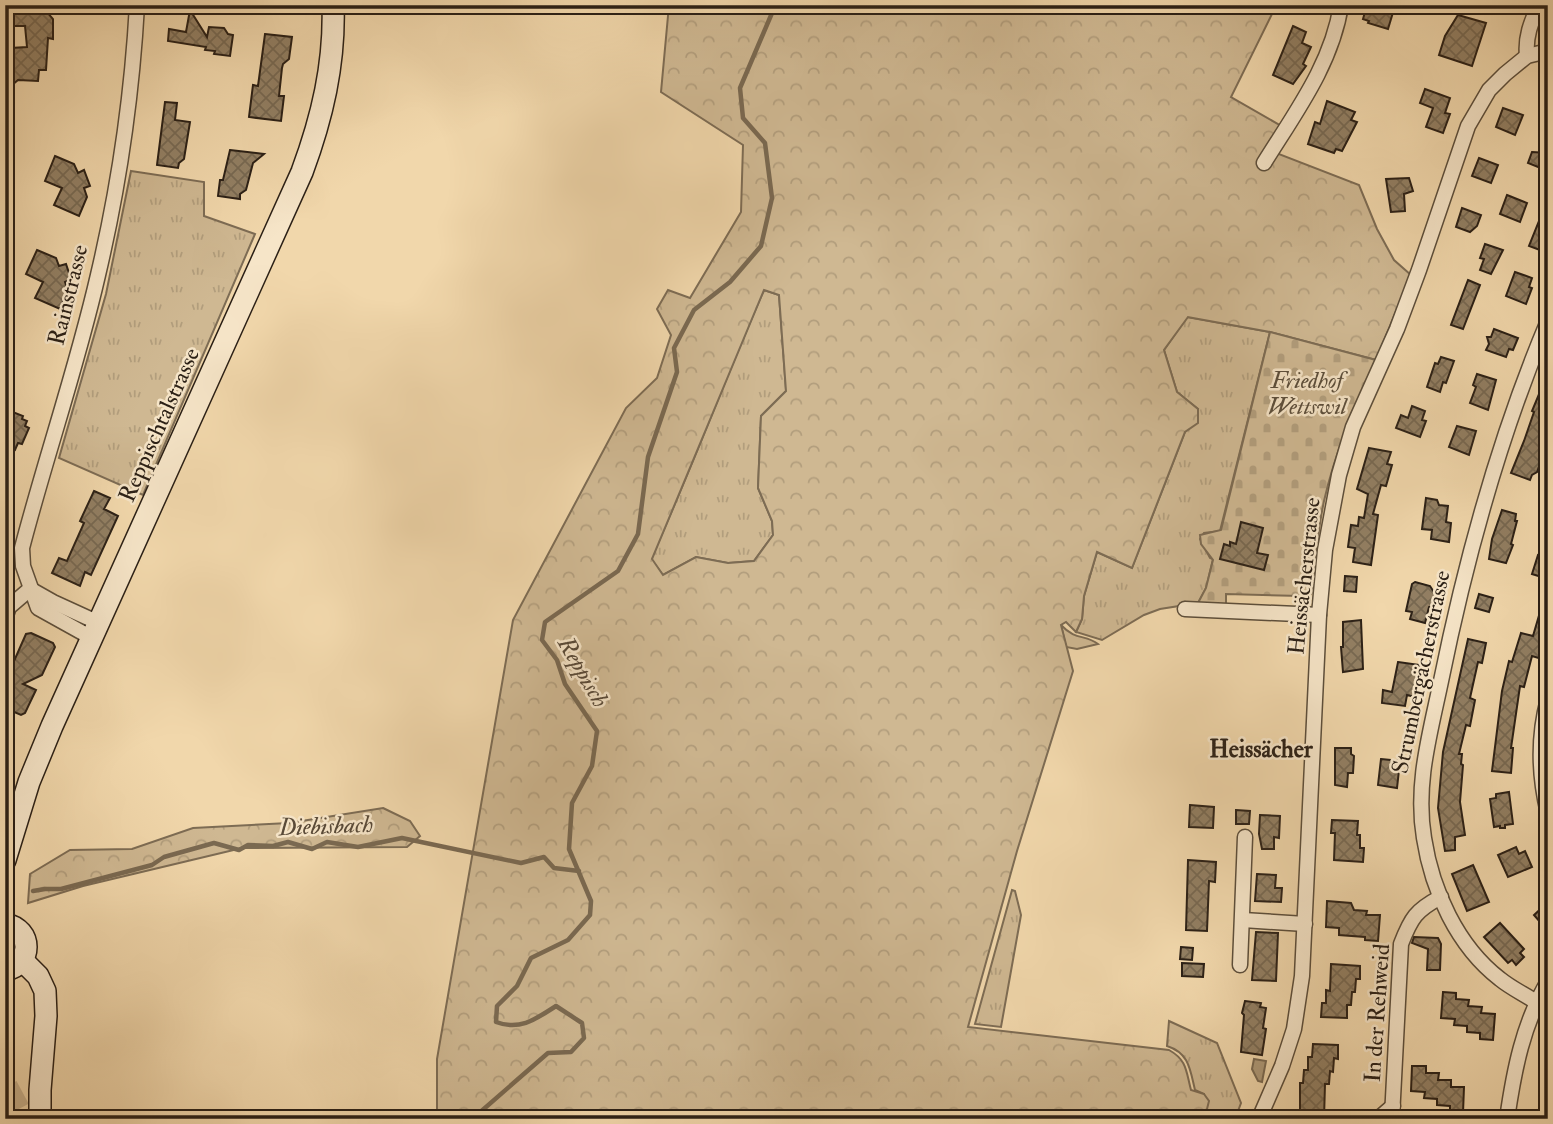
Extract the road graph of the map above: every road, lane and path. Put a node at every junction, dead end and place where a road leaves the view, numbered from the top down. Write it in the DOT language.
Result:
graph roads {
  1 [pos="137,5"];
  2 [pos="334,5"];
  3 [pos="1342,5"];
  4 [pos="1539,5"];
  5 [pos="1548,51"];
  6 [pos="1527,56"];
  7 [pos="1264,163"];
  8 [pos="1548,321"];
  9 [pos="30,589"];
  10 [pos="1185,609"];
  11 [pos="1319,615"];
  12 [pos="5,618"];
  13 [pos="95,631"];
  14 [pos="1548,699"];
  15 [pos="1548,813"];
  16 [pos="1245,837"];
  17 [pos="5,860"];
  18 [pos="1441,897"];
  19 [pos="1243,920"];
  20 [pos="5,924"];
  21 [pos="1305,924"];
  22 [pos="14,965"];
  23 [pos="1240,965"];
  24 [pos="1548,981"];
  25 [pos="1536,1002"];
  26 [pos="1388,1114"];
  27 [pos="40,1119"];
  28 [pos="1259,1119"];
  29 [pos="1507,1119"];
  1 -- 9 [label="street, Rainstrasse"];
  2 -- 13 [label="main road, Reppischtalstrasse"];
  3 -- 7 [label="street"];
  4 -- 6 [label="street"];
  5 -- 6 [label="street, Heissächerstrasse"];
  6 -- 11 [label="street, Heissächerstrasse"];
  8 -- 18 [label="street, Strumbergächerstrasse"];
  9 -- 12 [label="street"];
  9 -- 13 [label="street"];
  9 -- 13 [label="street, Rainstrasse"];
  10 -- 11 [label="street"];
  11 -- 21 [label="street, Heissächerstrasse"];
  13 -- 17 [label="main road, Reppischtalstrasse"];
  14 -- 15 [label="street"];
  16 -- 19 [label="street"];
  18 -- 25 [label="street, Strumbergächerstrasse"];
  18 -- 26 [label="street, In der Rehweid"];
  19 -- 21 [label="street"];
  19 -- 23 [label="street"];
  20 -- 22 [label="main road"];
  21 -- 28 [label="street, Heissächerstrasse"];
  22 -- 27 [label="main road"];
  24 -- 25 [label="street"];
  25 -- 29 [label="street"];
}
